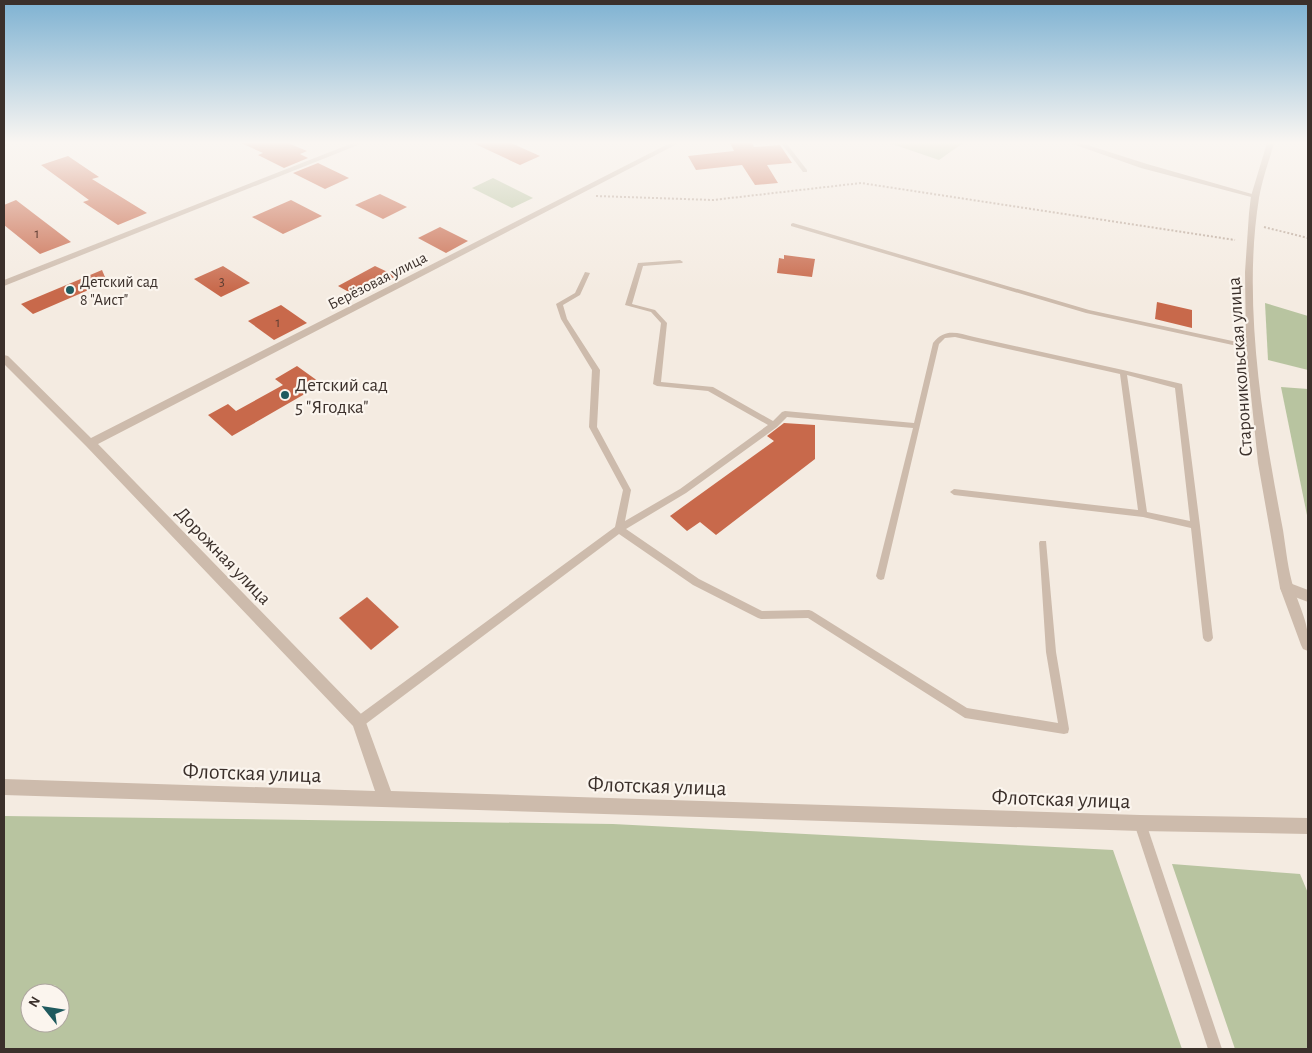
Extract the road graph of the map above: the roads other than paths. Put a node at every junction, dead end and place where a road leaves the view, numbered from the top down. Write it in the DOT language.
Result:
graph roads {
  1 [pos="236,192"];
  2 [pos="582,192"];
  3 [pos="1241,192"];
  4 [pos="1256,192"];
  5 [pos="1255,196"];
  6 [pos="793,225"];
  7 [pos="680,262"];
  8 [pos="587,273"];
  9 [pos="4,284"];
  10 [pos="1251,346"];
  11 [pos="4,358"];
  12 [pos="1123,372"];
  13 [pos="774,424"];
  14 [pos="917,426"];
  15 [pos="90,443"];
  16 [pos="954,492"];
  17 [pos="1143,514"];
  18 [pos="1196,526"];
  19 [pos="619,529"];
  20 [pos="1043,543"];
  21 [pos="881,576"];
  22 [pos="1288,588"];
  23 [pos="1308,596"];
  24 [pos="1208,638"];
  25 [pos="1308,645"];
  26 [pos="359,722"];
  27 [pos="4,787"];
  28 [pos="386,799"];
  29 [pos="1140,823"];
  30 [pos="1308,826"];
  31 [pos="1215,1049"];
  1 -- 9 [label="street"];
  2 -- 15 [label="street, Берёзовая улица"];
  3 -- 5 [label="street"];
  4 -- 5 [label="street, Староникольская улица"];
  5 -- 10 [label="street, Староникольская улица"];
  6 -- 10 [label="lane"];
  7 -- 13 [label="lane"];
  8 -- 19 [label="lane"];
  10 -- 22 [label="street, Староникольская улица"];
  11 -- 15 [label="street, Дорожная улица"];
  12 -- 14 [label="lane"];
  12 -- 17 [label="lane"];
  12 -- 18 [label="lane"];
  13 -- 14 [label="lane"];
  13 -- 19 [label="lane"];
  14 -- 21 [label="lane"];
  15 -- 26 [label="street, Дорожная улица"];
  16 -- 17 [label="lane"];
  17 -- 18 [label="lane"];
  18 -- 24 [label="lane"];
  19 -- 20 [label="lane"];
  19 -- 26 [label="lane"];
  22 -- 23 [label="street"];
  22 -- 25 [label="street, Староникольская улица"];
  26 -- 28 [label="street, Дорожная улица"];
  27 -- 28 [label="street, Флотская улица"];
  28 -- 29 [label="street, Флотская улица"];
  29 -- 30 [label="street, Флотская улица"];
  29 -- 31 [label="lane"];
}
